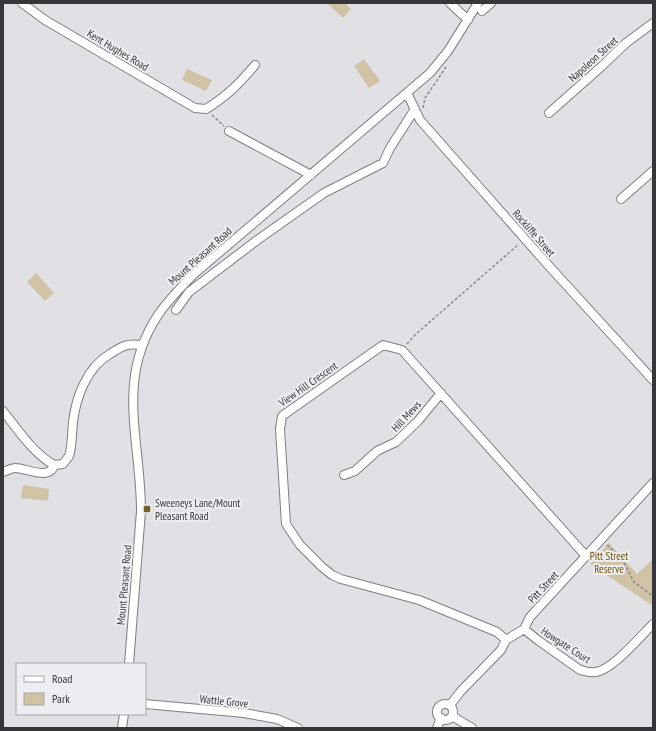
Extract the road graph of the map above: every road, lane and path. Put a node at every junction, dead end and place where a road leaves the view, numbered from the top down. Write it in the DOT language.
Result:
graph roads {
  1 [pos="22,3"];
  2 [pos="450,3"];
  3 [pos="478,3"];
  4 [pos="491,3"];
  5 [pos="482,11"];
  6 [pos="468,20"];
  7 [pos="653,23"];
  8 [pos="448,64"];
  9 [pos="255,65"];
  10 [pos="407,94"];
  11 [pos="415,108"];
  12 [pos="206,109"];
  13 [pos="549,113"];
  14 [pos="420,120"];
  15 [pos="230,131"];
  16 [pos="653,171"];
  17 [pos="310,175"];
  18 [pos="621,199"];
  19 [pos="525,238"];
  20 [pos="176,310"];
  21 [pos="142,345"];
  22 [pos="402,350"];
  23 [pos="653,380"];
  24 [pos="441,393"];
  25 [pos="3,411"];
  26 [pos="54,466"];
  27 [pos="3,472"];
  28 [pos="344,475"];
  29 [pos="653,483"];
  30 [pos="601,539"];
  31 [pos="586,556"];
  32 [pos="653,596"];
  33 [pos="653,624"];
  34 [pos="524,629"];
  35 [pos="506,640"];
  36 [pos="129,663"];
  37 [pos="146,704"];
  38 [pos="450,705"];
  39 [pos="124,715"];
  40 [pos="452,716"];
  41 [pos="441,718"];
  42 [pos="122,728"];
  43 [pos="298,728"];
  44 [pos="437,728"];
  45 [pos="472,728"];
  1 -- 12 [label="street, Kent Hughes Road"];
  2 -- 6 [label="street"];
  3 -- 6 [label="street, Mount Pleasant Road"];
  4 -- 5 [label="street"];
  6 -- 10 [label="street, Mount Pleasant Road"];
  7 -- 13 [label="street, Napoleon Street"];
  8 -- 14 [label="path"];
  9 -- 12 [label="street"];
  10 -- 11 [label="street, Rockliffe Street"];
  10 -- 17 [label="street, Mount Pleasant Road"];
  11 -- 14 [label="street, Rockliffe Street"];
  11 -- 20 [label="street"];
  12 -- 15 [label="path"];
  14 -- 19 [label="street, Rockliffe Street"];
  15 -- 17 [label="street"];
  16 -- 18 [label="street"];
  17 -- 21 [label="street, Mount Pleasant Road"];
  19 -- 22 [label="path"];
  19 -- 23 [label="street, Rockliffe Street"];
  21 -- 26 [label="street"];
  21 -- 36 [label="street, Mount Pleasant Road"];
  22 -- 24 [label="street"];
  22 -- 35 [label="street, View Hill Crescent"];
  24 -- 28 [label="street, Hill Mews"];
  24 -- 31 [label="street"];
  25 -- 26 [label="street"];
  26 -- 27 [label="street"];
  29 -- 30 [label="street, Pitt Street"];
  30 -- 31 [label="street, Pitt Street"];
  30 -- 32 [label="path"];
  31 -- 34 [label="street, Pitt Street"];
  33 -- 34 [label="street, Howgate Court"];
  34 -- 35 [label="street, Pitt Street"];
  35 -- 38 [label="street, Pitt Street"];
  37 -- 43 [label="street, Wattle Grove"];
  38 -- 40 [label="street"];
  38 -- 41 [label="street"];
  39 -- 42 [label="street"];
  40 -- 41 [label="street"];
  40 -- 45 [label="street"];
  41 -- 44 [label="street"];
}
